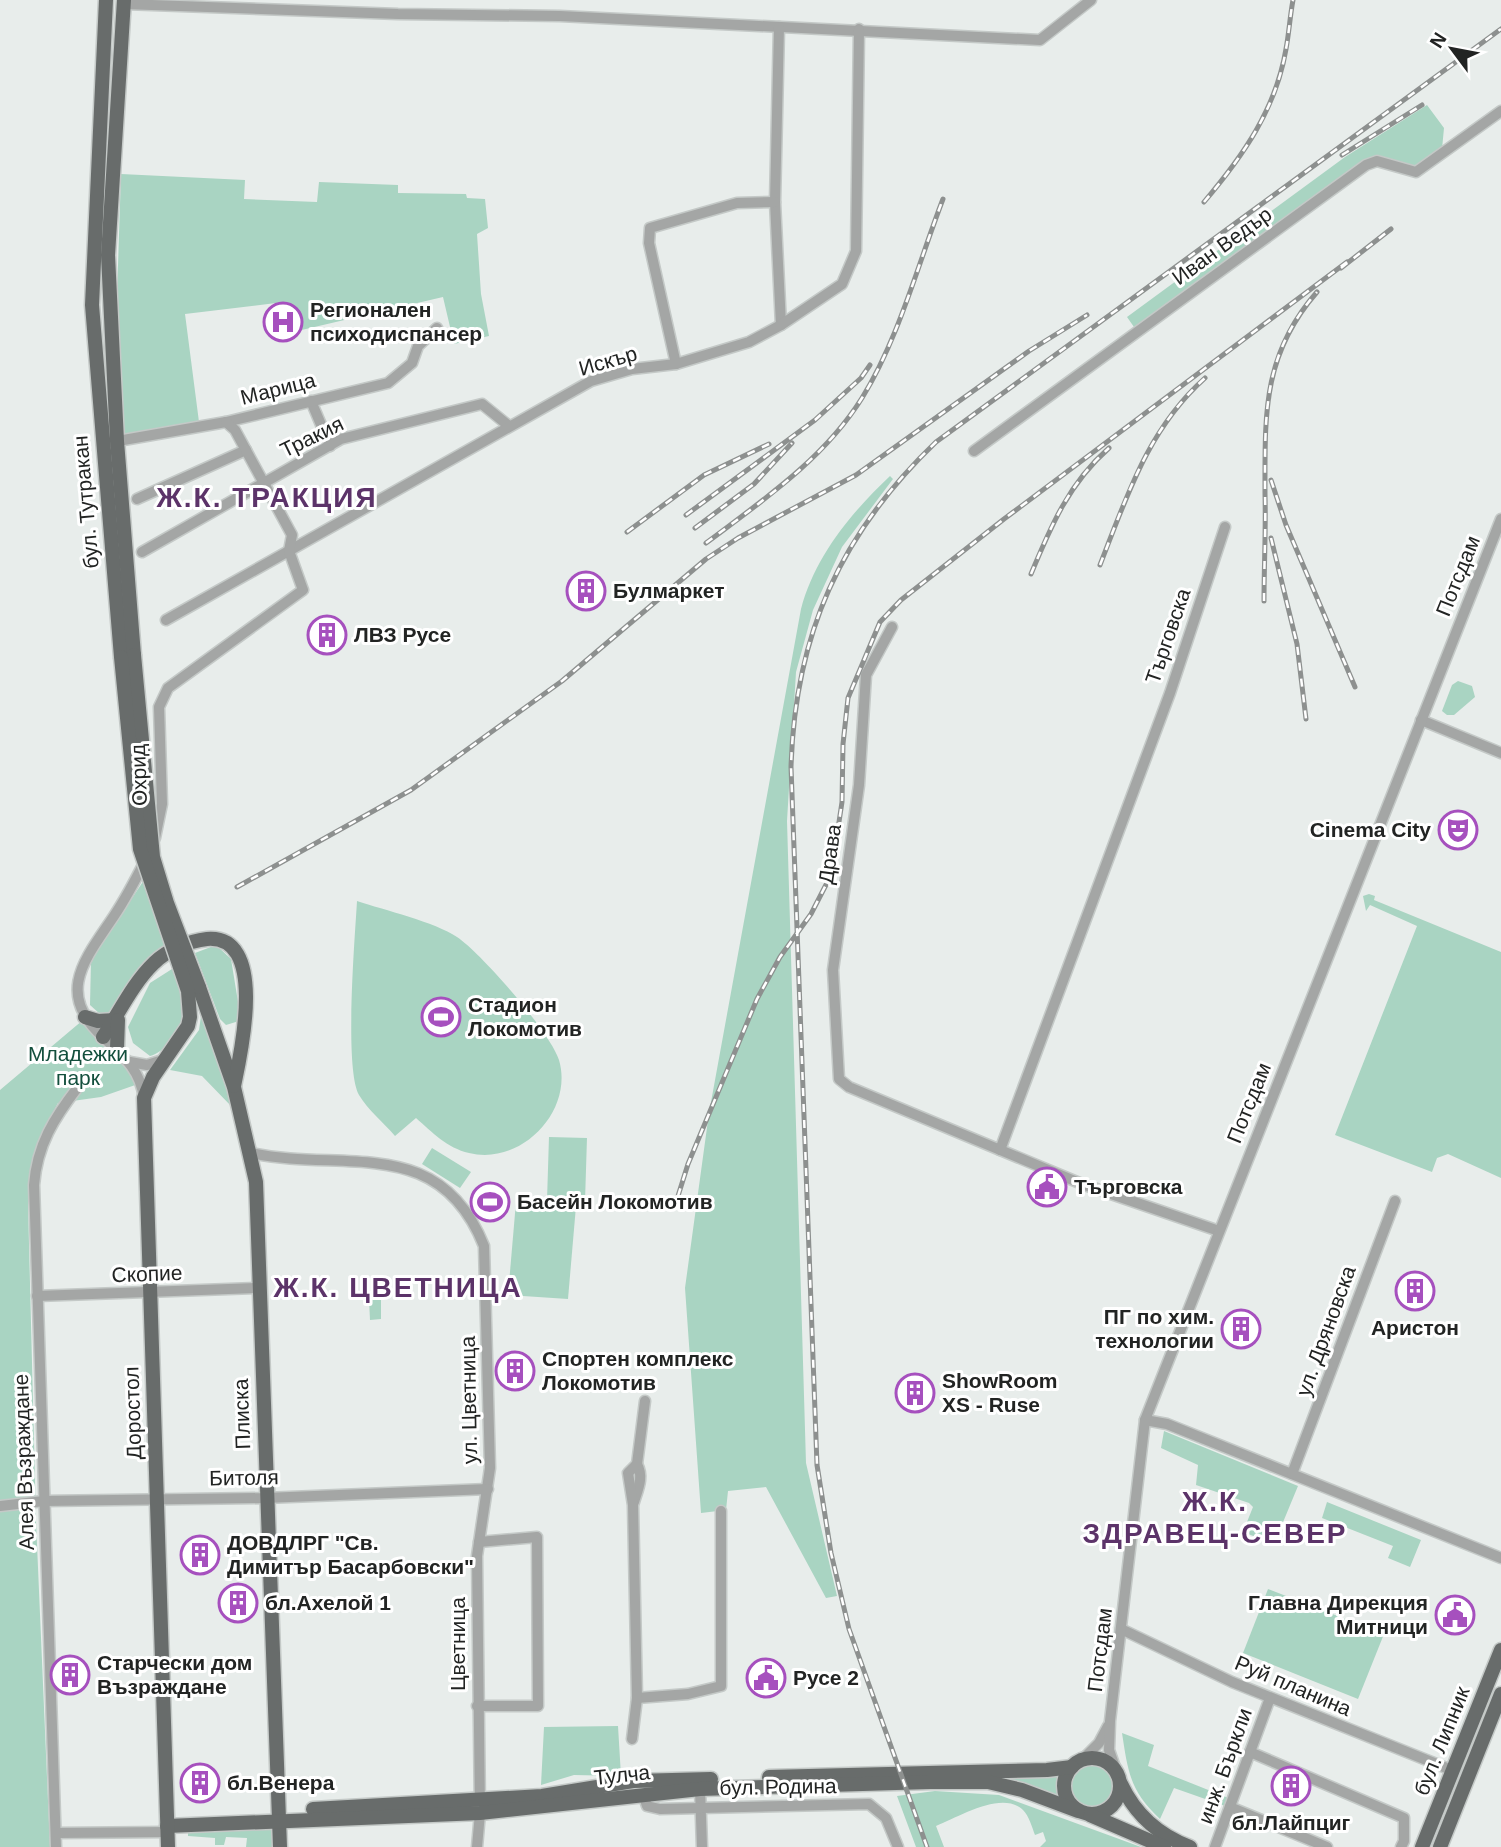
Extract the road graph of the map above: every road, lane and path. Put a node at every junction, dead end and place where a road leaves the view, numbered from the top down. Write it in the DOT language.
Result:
graph roads {
  1 [pos="1091,0"];
  2 [pos="106,1"];
  3 [pos="124,2"];
  4 [pos="779,27"];
  5 [pos="859,29"];
  6 [pos="1501,111"];
  7 [pos="775,202"];
  8 [pos="781,325"];
  9 [pos="437,328"];
  10 [pos="676,364"];
  11 [pos="311,401"];
  12 [pos="226,422"];
  13 [pos="509,426"];
  14 [pos="117,441"];
  15 [pos="102,443"];
  16 [pos="330,446"];
  17 [pos="246,450"];
  18 [pos="974,451"];
  19 [pos="265,482"];
  20 [pos="138,499"];
  21 [pos="1501,519"];
  22 [pos="1225,527"];
  23 [pos="289,551"];
  24 [pos="142,552"];
  25 [pos="166,620"];
  26 [pos="892,627"];
  27 [pos="127,656"];
  28 [pos="1421,720"];
  29 [pos="1501,753"];
  30 [pos="194,989"];
  31 [pos="117,1016"];
  32 [pos="86,1017"];
  33 [pos="246,1029"];
  34 [pos="216,1033"];
  35 [pos="103,1037"];
  36 [pos="117,1049"];
  37 [pos="166,1059"];
  38 [pos="130,1062"];
  39 [pos="78,1087"];
  40 [pos="234,1087"];
  41 [pos="144,1098"];
  42 [pos="1000,1150"];
  43 [pos="251,1153"];
  44 [pos="1395,1200"];
  45 [pos="1219,1231"];
  46 [pos="259,1288"];
  47 [pos="150,1293"];
  48 [pos="37,1296"];
  49 [pos="645,1401"];
  50 [pos="1145,1420"];
  51 [pos="1293,1474"];
  52 [pos="488,1489"];
  53 [pos="157,1497"];
  54 [pos="265,1498"];
  55 [pos="44,1501"];
  56 [pos="0,1506"];
  57 [pos="721,1511"];
  58 [pos="479,1542"];
  59 [pos="1501,1558"];
  60 [pos="1121,1629"];
  61 [pos="1501,1650"];
  62 [pos="637,1698"];
  63 [pos="1270,1698"];
  64 [pos="1500,1699"];
  65 [pos="477,1706"];
  66 [pos="1111,1720"];
  67 [pos="632,1739"];
  68 [pos="1250,1752"];
  69 [pos="1077,1763"];
  70 [pos="1454,1770"];
  71 [pos="1118,1778"];
  72 [pos="700,1789"];
  73 [pos="643,1794"];
  74 [pos="480,1807"];
  75 [pos="1230,1807"];
  76 [pos="700,1808"];
  77 [pos="1083,1813"];
  78 [pos="279,1815"];
  79 [pos="167,1825"];
  80 [pos="56,1833"];
  81 [pos="56,1847"];
  82 [pos="168,1847"];
  83 [pos="280,1847"];
  84 [pos="477,1847"];
  85 [pos="702,1847"];
  86 [pos="898,1847"];
  87 [pos="1164,1847"];
  88 [pos="1190,1847"];
  89 [pos="1215,1847"];
  90 [pos="1327,1847"];
  91 [pos="1401,1847"];
  92 [pos="1422,1847"];
  93 [pos="1440,1847"];
  1 -- 5 [label="street"];
  2 -- 3 [label="main road"];
  2 -- 15 [label="main road, бул. Тутракан"];
  3 -- 4 [label="street"];
  3 -- 14 [label="main road, бул. Тутракан"];
  4 -- 5 [label="street"];
  4 -- 7 [label="street"];
  5 -- 8 [label="street, Искър"];
  6 -- 18 [label="street, Иван Ведър"];
  7 -- 8 [label="street"];
  7 -- 10 [label="street"];
  8 -- 10 [label="street, Искър"];
  9 -- 11 [label="street, Марица"];
  10 -- 13 [label="street, Искър"];
  11 -- 12 [label="street, Марица"];
  11 -- 16 [label="street"];
  12 -- 14 [label="street, Марица"];
  12 -- 17 [label="street"];
  13 -- 16 [label="street, Тракия"];
  13 -- 23 [label="street, Искър"];
  14 -- 15 [label="street, Марица"];
  14 -- 27 [label="main road, бул. Тутракан"];
  15 -- 27 [label="main road, бул. Тутракан"];
  16 -- 19 [label="street, Тракия"];
  17 -- 19 [label="street"];
  17 -- 20 [label="street"];
  19 -- 23 [label="street"];
  19 -- 24 [label="street, Тракия"];
  21 -- 28 [label="street, Потсдам"];
  22 -- 42 [label="street, Търговска"];
  23 -- 25 [label="street, Искър"];
  23 -- 32 [label="street, Охрид"];
  26 -- 42 [label="street, Драва"];
  27 -- 30 [label="main road, бул. Тутракан, bridge"];
  28 -- 29 [label="street"];
  28 -- 45 [label="street, Потсдам"];
  30 -- 34 [label="main road, Плиска"];
  30 -- 37 [label="main road, Доростол"];
  31 -- 32 [label="main road"];
  31 -- 33 [label="main road"];
  31 -- 35 [label="main road"];
  31 -- 36 [label="main road"];
  32 -- 35 [label="street, Охрид"];
  33 -- 34 [label="main road"];
  33 -- 40 [label="main road"];
  34 -- 40 [label="main road, Плиска"];
  35 -- 36 [label="street, Охрид"];
  36 -- 38 [label="street, Охрид"];
  37 -- 38 [label="street"];
  37 -- 41 [label="main road, Доростол"];
  38 -- 41 [label="street"];
  39 -- 48 [label="street, Алея Възраждане"];
  40 -- 43 [label="main road, Плиска"];
  41 -- 47 [label="main road, Доростол"];
  42 -- 45 [label="street"];
  43 -- 46 [label="main road, Плиска"];
  43 -- 52 [label="street, ул. Цветница"];
  44 -- 51 [label="street, ул. Дряновска"];
  45 -- 50 [label="street, Потсдам"];
  46 -- 47 [label="street, Скопие"];
  46 -- 54 [label="main road, Плиска"];
  47 -- 48 [label="street, Скопие"];
  47 -- 53 [label="main road, Доростол"];
  48 -- 55 [label="street, Алея Възраждане"];
  49 -- 62 [label="street"];
  50 -- 51 [label="street"];
  50 -- 60 [label="street, Потсдам"];
  51 -- 59 [label="street"];
  52 -- 54 [label="street, Битоля"];
  52 -- 58 [label="street, Цветница"];
  53 -- 54 [label="street, Битоля"];
  53 -- 55 [label="street, Битоля"];
  53 -- 79 [label="main road, Доростол"];
  54 -- 78 [label="main road, Плиска"];
  55 -- 56 [label="street, Битоля"];
  55 -- 80 [label="street, Алея Възраждане"];
  57 -- 62 [label="street"];
  58 -- 65 [label="street, Цветница"];
  58 -- 65 [label="street"];
  60 -- 63 [label="street, Руй планина"];
  60 -- 66 [label="street, Потсдам"];
  61 -- 70 [label="main road, бул. Липник"];
  62 -- 67 [label="street"];
  63 -- 68 [label="street, инж. Бъркли"];
  63 -- 70 [label="street, Руй планина"];
  64 -- 93 [label="main road, бул. Липник"];
  65 -- 74 [label="street, Цветница"];
  66 -- 69 [label="street, Потсдам"];
  66 -- 71 [label="street, Потсдам"];
  68 -- 75 [label="street, инж. Бъркли"];
  68 -- 91 [label="street"];
  69 -- 71 [label="main road"];
  69 -- 74 [label="main road, Тулча"];
  69 -- 77 [label="main road"];
  70 -- 92 [label="main road, бул. Липник"];
  71 -- 77 [label="main road"];
  71 -- 88 [label="main road"];
  72 -- 73 [label="main road, Тулча"];
  72 -- 76 [label="street"];
  72 -- 77 [label="main road, Тулча"];
  73 -- 74 [label="main road, Тулча"];
  73 -- 76 [label="street, бул. Родина"];
  74 -- 78 [label="main road, Тулча"];
  74 -- 84 [label="street, Цветница"];
  75 -- 89 [label="street, инж. Бъркли"];
  75 -- 90 [label="street"];
  76 -- 85 [label="street"];
  76 -- 86 [label="street, бул. Родина"];
  77 -- 87 [label="main road, Тулча"];
  78 -- 79 [label="main road, Тулча"];
  78 -- 83 [label="main road, Плиска"];
  79 -- 80 [label="street"];
  79 -- 82 [label="main road, Доростол"];
  80 -- 81 [label="street, Алея Възраждане"];
}
